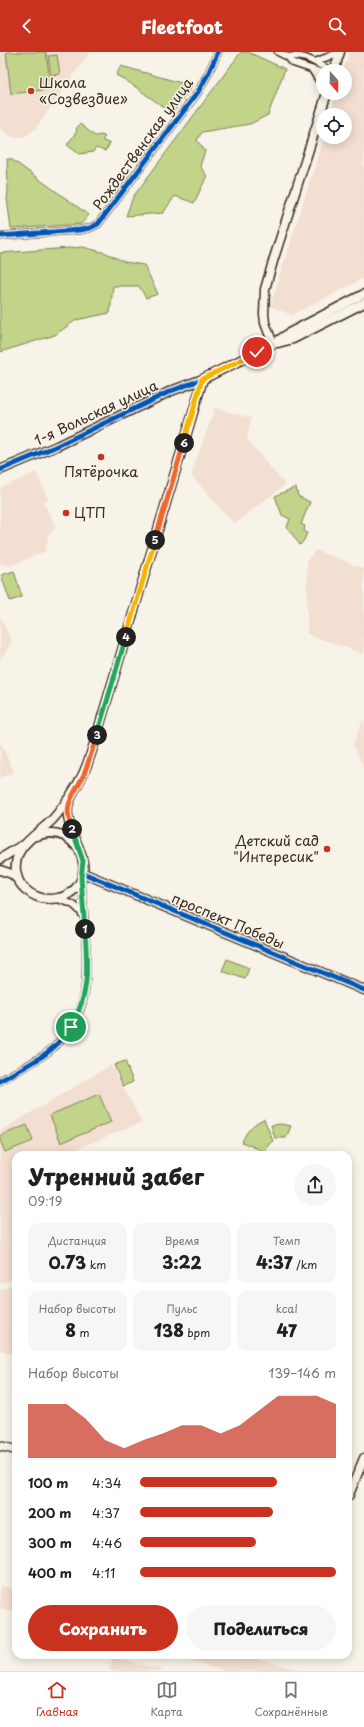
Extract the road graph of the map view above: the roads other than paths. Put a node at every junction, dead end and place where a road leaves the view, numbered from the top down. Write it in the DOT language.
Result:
graph roads {
  1 [pos="218,52"];
  2 [pos="278,52"];
  3 [pos="340,52"];
  4 [pos="288,57"];
  5 [pos="315,62"];
  6 [pos="336,64"];
  7 [pos="313,71"];
  8 [pos="316,72"];
  9 [pos="316,76"];
  10 [pos="323,100"];
  11 [pos="0,236"];
  12 [pos="364,294"];
  13 [pos="364,303"];
  14 [pos="273,344"];
  15 [pos="202,379"];
  16 [pos="0,470"];
  17 [pos="76,787"];
  18 [pos="33,837"];
  19 [pos="25,843"];
  20 [pos="81,853"];
  21 [pos="0,859"];
  22 [pos="0,870"];
  23 [pos="82,876"];
  24 [pos="19,881"];
  25 [pos="57,899"];
  26 [pos="85,918"];
  27 [pos="364,990"];
  28 [pos="0,1080"];
  29 [pos="0,1446"];
  30 [pos="12,1449"];
  31 [pos="364,1458"];
  32 [pos="362,1467"];
  33 [pos="352,1488"];
  1 -- 11 [label="street, Рождественская улица"];
  2 -- 4 [label="street"];
  3 -- 5 [label="street"];
  3 -- 6 [label="main road"];
  4 -- 5 [label="street"];
  4 -- 7 [label="street"];
  7 -- 8 [label="street"];
  7 -- 9 [label="street"];
  10 -- 14 [label="main road"];
  12 -- 14 [label="main road"];
  13 -- 14 [label="main road"];
  14 -- 15 [label="main road, 1-я Вольская улица"];
  15 -- 16 [label="main road, 1-я Вольская улица"];
  15 -- 17 [label="main road"];
  17 -- 18 [label="main road"];
  17 -- 20 [label="main road"];
  18 -- 19 [label="main road"];
  18 -- 20 [label="main road"];
  19 -- 21 [label="main road"];
  19 -- 24 [label="main road"];
  20 -- 23 [label="main road"];
  22 -- 24 [label="main road"];
  23 -- 25 [label="main road"];
  23 -- 26 [label="street"];
  23 -- 27 [label="main road, проспект Победы"];
  24 -- 25 [label="main road"];
  25 -- 26 [label="street"];
  26 -- 28 [label="street"];
  29 -- 30 [label="main road"];
  31 -- 32 [label="main road"];
  32 -- 33 [label="main road"];
}
